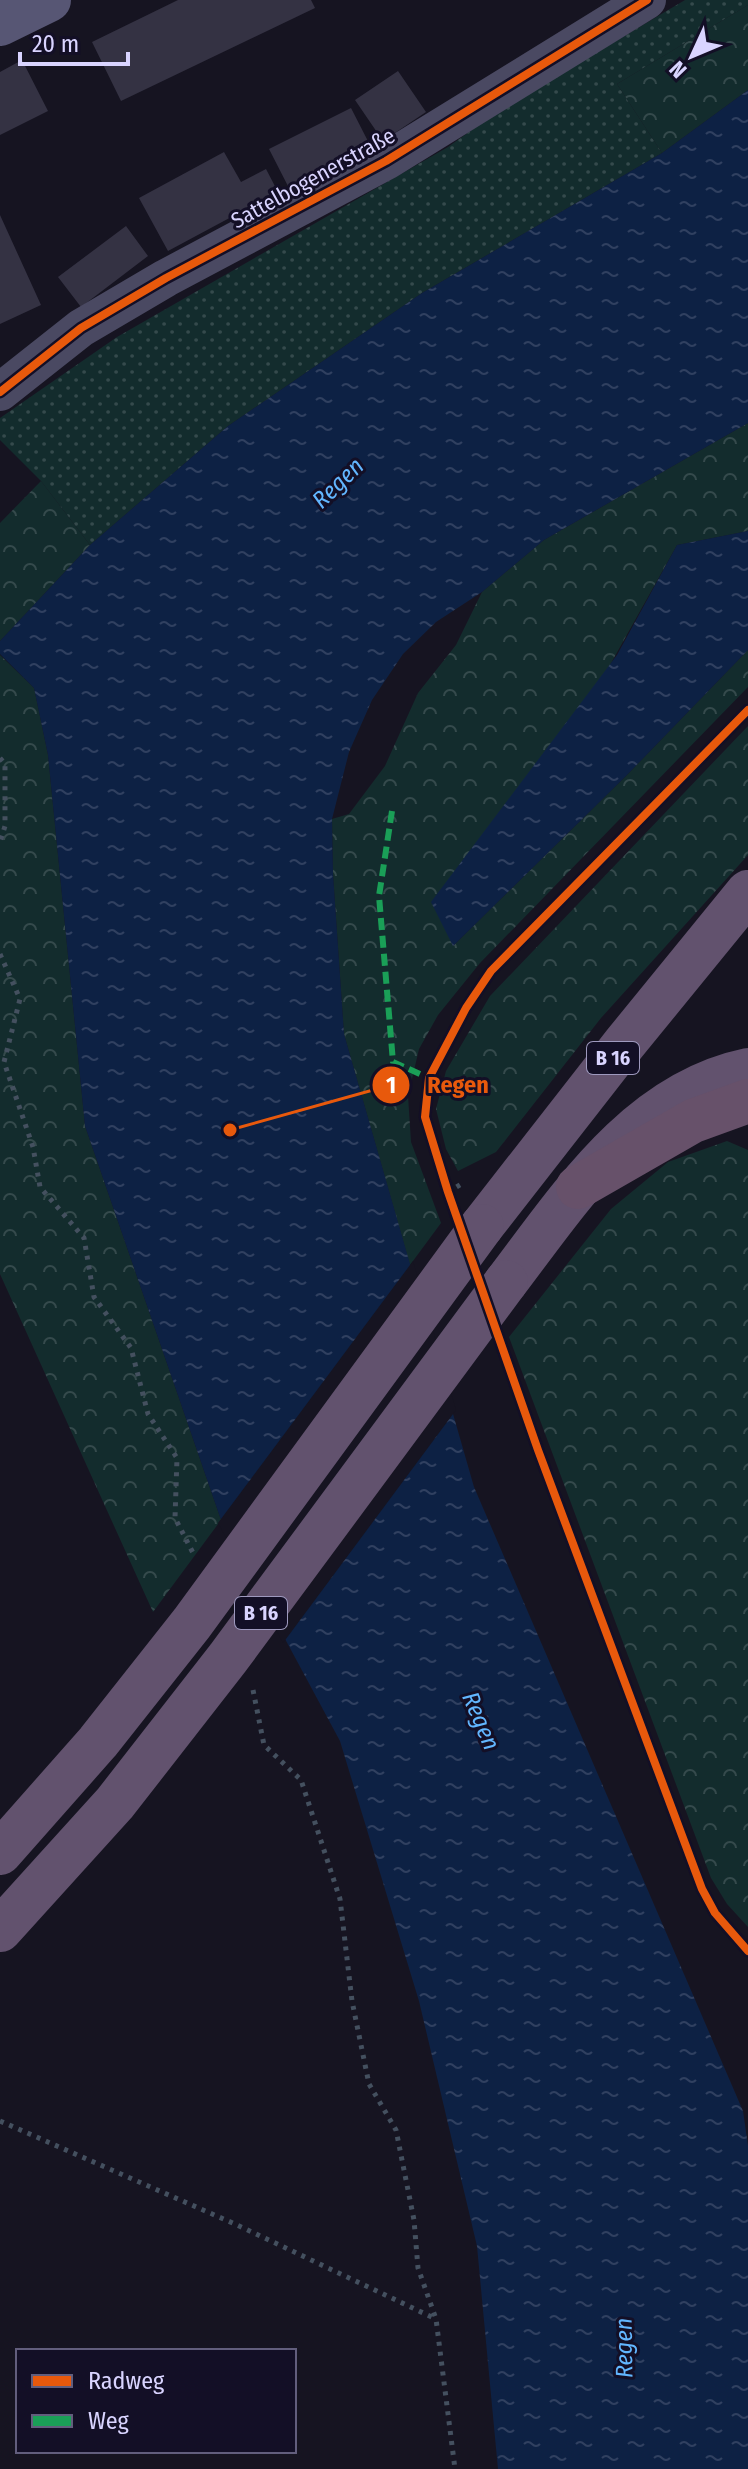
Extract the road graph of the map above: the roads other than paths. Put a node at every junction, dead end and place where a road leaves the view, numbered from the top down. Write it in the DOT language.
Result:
graph roads {
  1 [pos="49,0"];
  2 [pos="647,0"];
  3 [pos="0,24"];
  4 [pos="0,392"];
  5 [pos="748,892"];
  6 [pos="748,1070"];
  7 [pos="748,1101"];
  8 [pos="578,1187"];
  9 [pos="0,1853"];
  10 [pos="0,1930"];
  1 -- 3 [label="main road"];
  2 -- 4 [label="street, Sattelbogenerstraße"];
  5 -- 9 [label="highway, B 16, bridge"];
  6 -- 8 [label="highway, B 16"];
  7 -- 8 [label="highway"];
  8 -- 10 [label="highway, B 16, bridge"];
}
